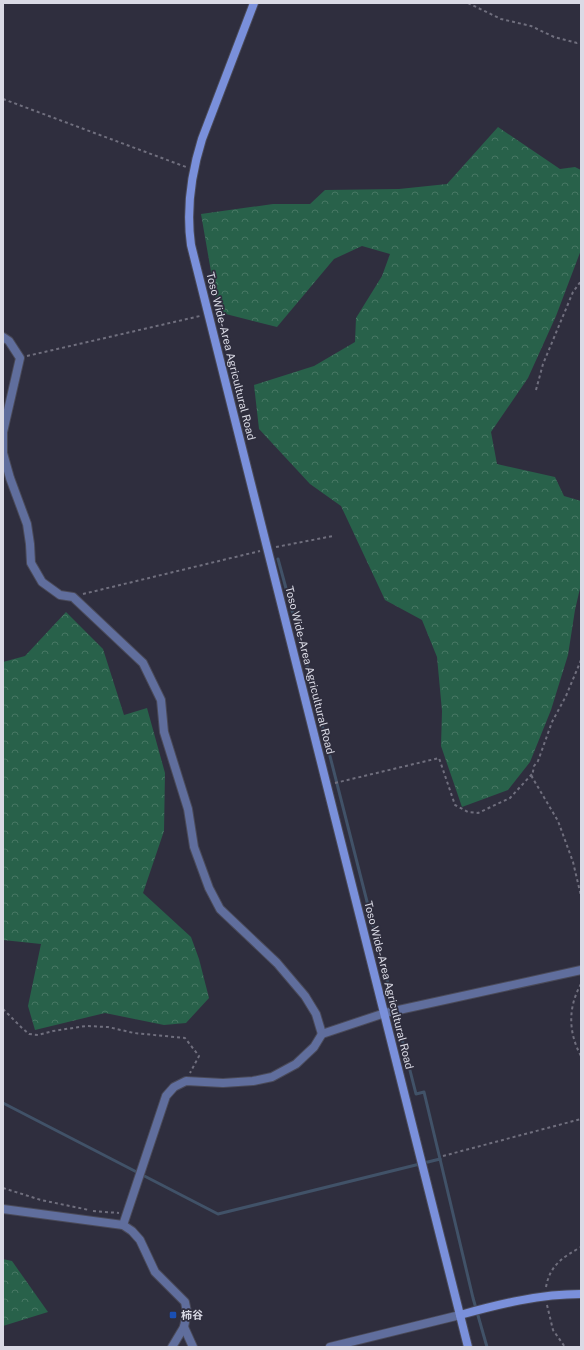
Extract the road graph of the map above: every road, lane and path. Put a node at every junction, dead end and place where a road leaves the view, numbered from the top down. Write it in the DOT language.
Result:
graph roads {
  1 [pos="254,3"];
  2 [pos="468,3"];
  3 [pos="581,42"];
  4 [pos="3,99"];
  5 [pos="194,170"];
  6 [pos="581,281"];
  7 [pos="208,314"];
  8 [pos="3,337"];
  9 [pos="20,358"];
  10 [pos="536,390"];
  11 [pos="333,536"];
  12 [pos="268,549"];
  13 [pos="581,593"];
  14 [pos="73,597"];
  15 [pos="581,601"];
  16 [pos="581,660"];
  17 [pos="533,773"];
  18 [pos="340,782"];
  19 [pos="581,896"];
  20 [pos="581,970"];
  21 [pos="581,984"];
  22 [pos="3,1008"];
  23 [pos="385,1013"];
  24 [pos="322,1034"];
  25 [pos="581,1056"];
  26 [pos="186,1081"];
  27 [pos="581,1119"];
  28 [pos="443,1156"];
  29 [pos="3,1188"];
  30 [pos="3,1209"];
  31 [pos="126,1213"];
  32 [pos="123,1225"];
  33 [pos="581,1247"];
  34 [pos="581,1294"];
  35 [pos="545,1296"];
  36 [pos="460,1315"];
  37 [pos="184,1327"];
  38 [pos="172,1347"];
  39 [pos="193,1347"];
  40 [pos="330,1347"];
  41 [pos="468,1347"];
  42 [pos="565,1347"];
  1 -- 5 [label="street, Toso Wide-Area Agricultural Road"];
  2 -- 3 [label="path"];
  4 -- 5 [label="path"];
  5 -- 7 [label="street, Toso Wide-Area Agricultural Road"];
  6 -- 10 [label="path"];
  7 -- 9 [label="path"];
  7 -- 12 [label="street, Toso Wide-Area Agricultural Road"];
  8 -- 9 [label="street"];
  9 -- 14 [label="street"];
  11 -- 12 [label="path"];
  12 -- 14 [label="path"];
  12 -- 23 [label="street, Toso Wide-Area Agricultural Road"];
  13 -- 15 [label="path"];
  14 -- 24 [label="street"];
  16 -- 17 [label="path"];
  17 -- 18 [label="path"];
  17 -- 19 [label="path"];
  20 -- 23 [label="street"];
  21 -- 25 [label="path"];
  22 -- 26 [label="path"];
  23 -- 24 [label="street"];
  23 -- 36 [label="street, Toso Wide-Area Agricultural Road"];
  24 -- 26 [label="street"];
  26 -- 31 [label="street"];
  27 -- 28 [label="path"];
  29 -- 31 [label="path"];
  30 -- 32 [label="street"];
  31 -- 32 [label="street"];
  32 -- 37 [label="street"];
  33 -- 35 [label="path"];
  34 -- 35 [label="street"];
  35 -- 36 [label="street"];
  35 -- 42 [label="path"];
  36 -- 40 [label="street"];
  36 -- 41 [label="street, Toso Wide-Area Agricultural Road"];
  37 -- 38 [label="street"];
  37 -- 39 [label="street"];
}
